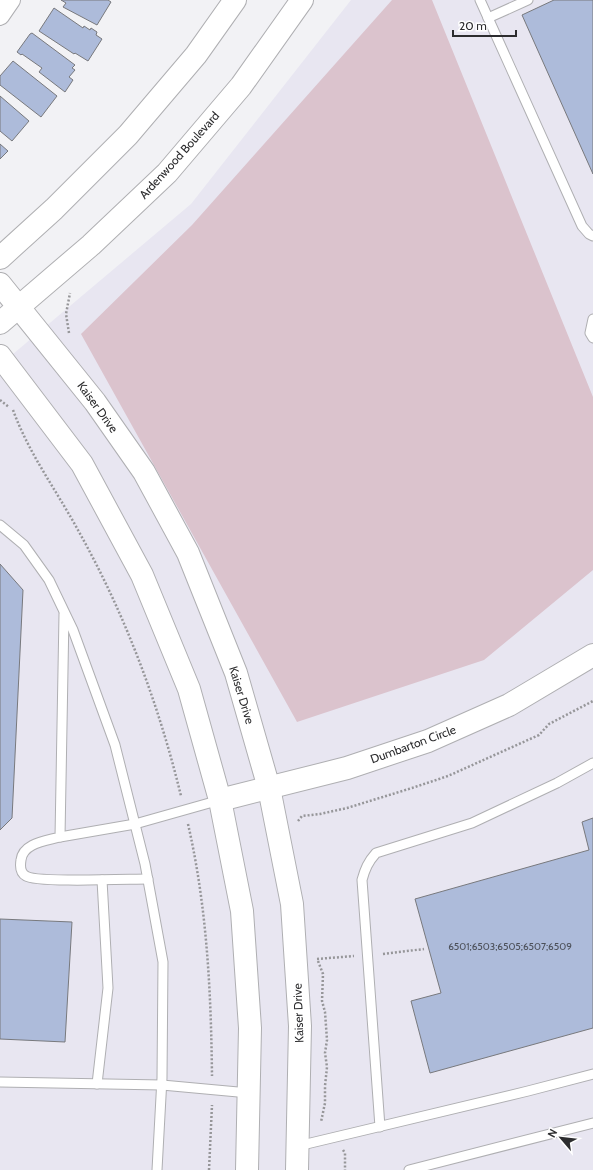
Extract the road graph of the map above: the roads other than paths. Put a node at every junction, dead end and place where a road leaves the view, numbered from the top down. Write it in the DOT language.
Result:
graph roads {
  1 [pos="11,0"];
  2 [pos="235,0"];
  3 [pos="302,0"];
  4 [pos="480,0"];
  5 [pos="528,0"];
  6 [pos="0,16"];
  7 [pos="488,18"];
  8 [pos="593,236"];
  9 [pos="0,258"];
  10 [pos="0,284"];
  11 [pos="19,307"];
  12 [pos="593,319"];
  13 [pos="0,323"];
  14 [pos="593,338"];
  15 [pos="0,356"];
  16 [pos="0,525"];
  17 [pos="64,611"];
  18 [pos="593,655"];
  19 [pos="593,763"];
  20 [pos="269,788"];
  21 [pos="220,800"];
  22 [pos="135,824"];
  23 [pos="60,837"];
  24 [pos="148,879"];
  25 [pos="102,880"];
  26 [pos="593,1074"];
  27 [pos="0,1082"];
  28 [pos="97,1084"];
  29 [pos="162,1085"];
  30 [pos="249,1093"];
  31 [pos="593,1123"];
  32 [pos="380,1127"];
  33 [pos="298,1146"];
  34 [pos="157,1170"];
  35 [pos="247,1170"];
  36 [pos="297,1170"];
  37 [pos="409,1170"];
  1 -- 6 [label="street"];
  2 -- 9 [label="street"];
  3 -- 11 [label="street, Ardenwood Boulevard"];
  4 -- 7 [label="lane"];
  5 -- 7 [label="lane"];
  7 -- 8 [label="lane"];
  10 -- 11 [label="street, Kaiser Drive"];
  11 -- 13 [label="street, Ardenwood Boulevard"];
  11 -- 20 [label="street, Kaiser Drive"];
  12 -- 14 [label="lane"];
  15 -- 21 [label="street"];
  16 -- 17 [label="lane"];
  17 -- 22 [label="lane"];
  17 -- 23 [label="lane"];
  18 -- 20 [label="street, Dumbarton Circle"];
  19 -- 32 [label="lane"];
  20 -- 21 [label="street, Dumbarton Circle"];
  20 -- 33 [label="street, Kaiser Drive"];
  21 -- 22 [label="lane"];
  21 -- 30 [label="street"];
  22 -- 23 [label="lane"];
  22 -- 24 [label="lane"];
  23 -- 25 [label="lane"];
  24 -- 25 [label="lane"];
  24 -- 29 [label="lane"];
  25 -- 28 [label="lane"];
  26 -- 32 [label="lane"];
  27 -- 28 [label="lane"];
  28 -- 29 [label="lane"];
  29 -- 30 [label="lane"];
  29 -- 34 [label="lane"];
  30 -- 35 [label="street"];
  31 -- 37 [label="lane"];
  32 -- 33 [label="lane"];
  33 -- 36 [label="street, Kaiser Drive"];
}
